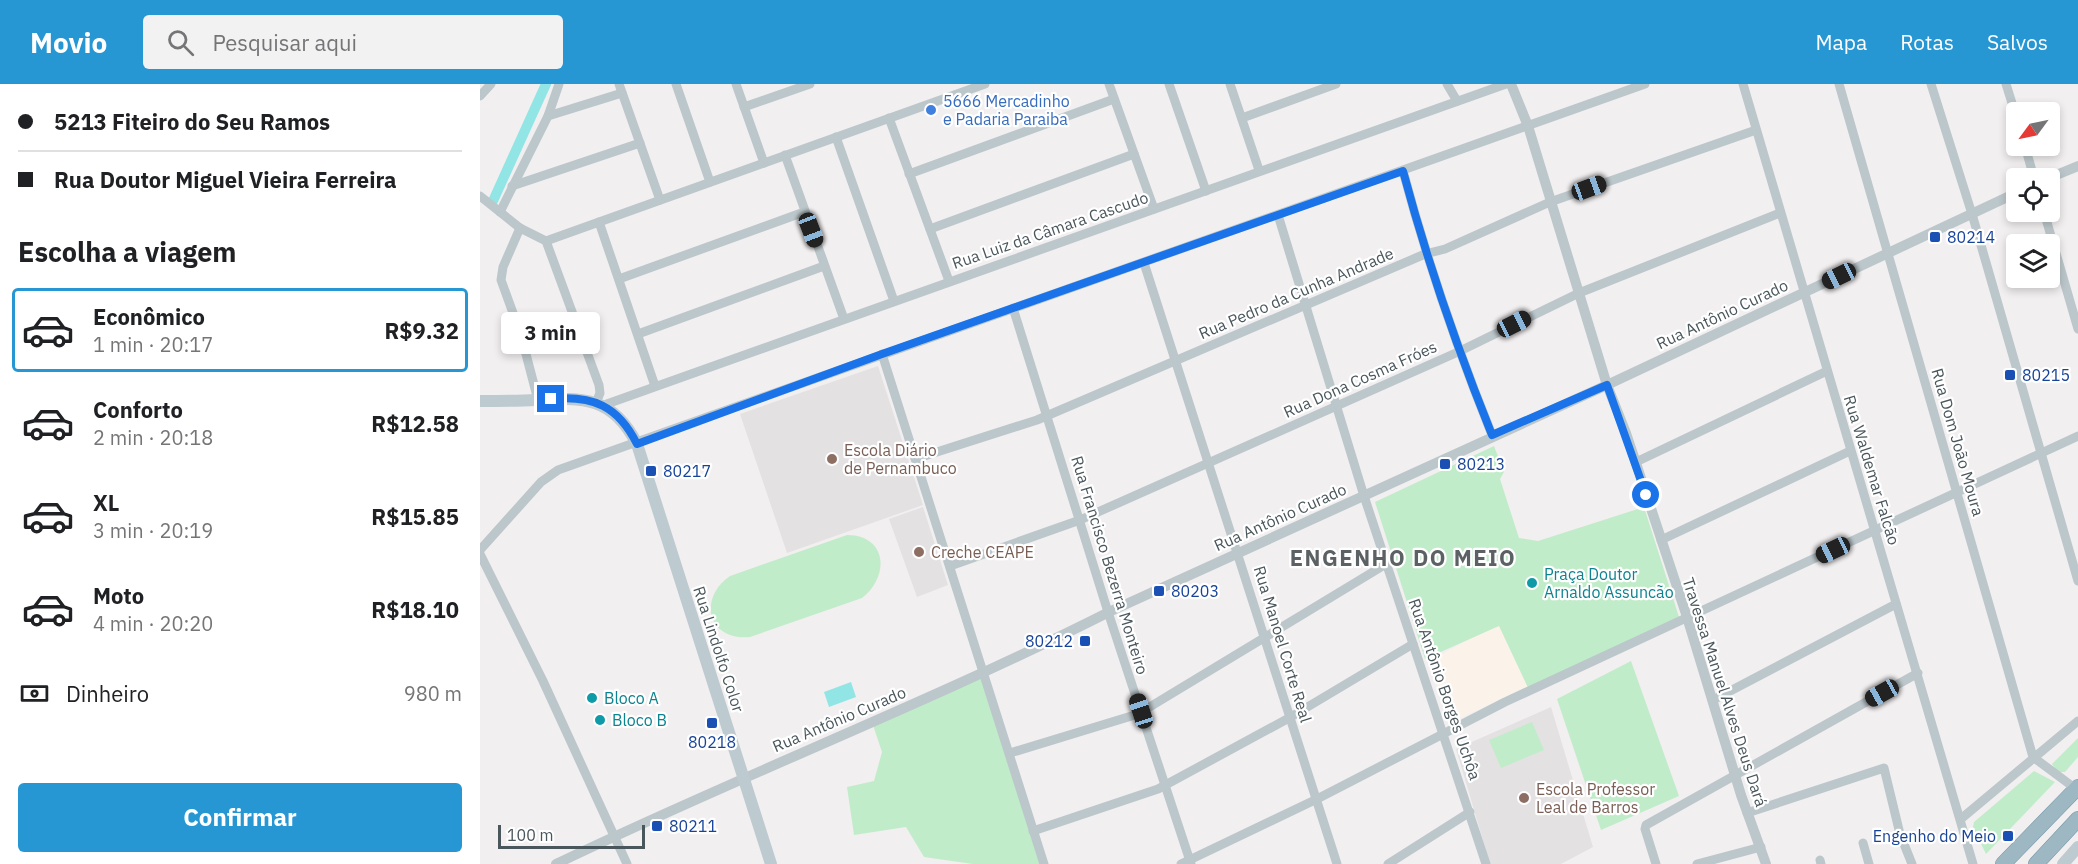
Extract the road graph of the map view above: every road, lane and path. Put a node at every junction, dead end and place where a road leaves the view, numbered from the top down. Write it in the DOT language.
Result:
graph roads {
  1 [pos="490,84"];
  2 [pos="559,84"];
  3 [pos="676,84"];
  4 [pos="736,84"];
  5 [pos="810,84"];
  6 [pos="985,84"];
  7 [pos="1109,84"];
  8 [pos="1168,84"];
  9 [pos="1230,84"];
  10 [pos="1336,84"];
  11 [pos="1447,84"];
  12 [pos="1506,84"];
  13 [pos="1511,84"];
  14 [pos="1645,84"];
  15 [pos="1743,84"];
  16 [pos="1839,84"];
  17 [pos="1931,84"];
  18 [pos="2006,84"];
  19 [pos="620,88"];
  20 [pos="480,96"];
  21 [pos="1114,99"];
  22 [pos="1457,101"];
  23 [pos="2012,102"];
  24 [pos="744,107"];
  25 [pos="548,116"];
  26 [pos="889,118"];
  27 [pos="1242,118"];
  28 [pos="1528,126"];
  29 [pos="1756,130"];
  30 [pos="836,137"];
  31 [pos="640,143"];
  32 [pos="1134,154"];
  33 [pos="785,155"];
  34 [pos="764,163"];
  35 [pos="2078,166"];
  36 [pos="1259,170"];
  37 [pos="1403,171"];
  38 [pos="2060,173"];
  39 [pos="909,174"];
  40 [pos="710,182"];
  41 [pos="512,186"];
  42 [pos="1206,191"];
  43 [pos="480,196"];
  44 [pos="2006,199"];
  45 [pos="660,200"];
  46 [pos="1550,202"];
  47 [pos="1154,209"];
  48 [pos="500,212"];
  49 [pos="804,212"];
  50 [pos="1780,213"];
  51 [pos="1972,214"];
  52 [pos="1278,215"];
  53 [pos="599,222"];
  54 [pos="2047,222"];
  55 [pos="520,228"];
  56 [pos="930,229"];
  57 [pos="546,241"];
  58 [pos="1889,252"];
  59 [pos="1425,254"];
  60 [pos="1144,263"];
  61 [pos="824,266"];
  62 [pos="618,279"];
  63 [pos="949,281"];
  64 [pos="1804,292"];
  65 [pos="1579,293"];
  66 [pos="894,300"];
  67 [pos="1305,307"];
  68 [pos="1013,308"];
  69 [pos="844,319"];
  70 [pos="2078,329"];
  71 [pos="638,334"];
  72 [pos="1458,352"];
  73 [pos="882,354"];
  74 [pos="1176,361"];
  75 [pos="1827,371"];
  76 [pos="1607,385"];
  77 [pos="655,386"];
  78 [pos="538,400"];
  79 [pos="480,401"];
  80 [pos="600,404"];
  81 [pos="1336,405"];
  82 [pos="1048,415"];
  83 [pos="1492,435"];
  84 [pos="2078,435"];
  85 [pos="637,444"];
  86 [pos="1850,451"];
  87 [pos="2040,454"];
  88 [pos="915,459"];
  89 [pos="1209,462"];
  90 [pos="1636,462"];
  91 [pos="1957,493"];
  92 [pos="1364,496"];
  93 [pos="1080,520"];
  94 [pos="1875,531"];
  95 [pos="1661,540"];
  96 [pos="2074,551"];
  97 [pos="480,552"];
  98 [pos="1239,552"];
  99 [pos="1386,564"];
  100 [pos="950,566"];
  101 [pos="2078,580"];
  102 [pos="1896,604"];
  103 [pos="1108,612"];
  104 [pos="1687,617"];
  105 [pos="1264,636"];
  106 [pos="1413,644"];
  107 [pos="983,671"];
  108 [pos="1918,673"];
  109 [pos="1713,700"];
  110 [pos="1141,711"];
  111 [pos="1289,718"];
  112 [pos="2078,721"];
  113 [pos="1445,734"];
  114 [pos="1010,753"];
  115 [pos="2033,758"];
  116 [pos="1734,774"];
  117 [pos="744,776"];
  118 [pos="1164,785"];
  119 [pos="2077,788"];
  120 [pos="1317,799"];
  121 [pos="1470,812"];
  122 [pos="1747,813"];
  123 [pos="1962,818"];
  124 [pos="2078,819"];
  125 [pos="1033,831"];
  126 [pos="614,836"];
  127 [pos="1863,843"];
  128 [pos="1761,847"];
  129 [pos="2078,847"];
  130 [pos="1187,863"];
  131 [pos="556,864"];
  132 [pos="627,864"];
  133 [pos="771,864"];
  134 [pos="1044,864"];
  135 [pos="1337,864"];
  136 [pos="1388,864"];
  137 [pos="1486,864"];
  138 [pos="1656,864"];
  139 [pos="1697,864"];
  140 [pos="1766,864"];
  141 [pos="1869,864"];
  142 [pos="1912,864"];
  143 [pos="1973,864"];
  144 [pos="2004,864"];
  145 [pos="2036,864"];
  146 [pos="2063,864"];
  1 -- 20 [label="street"];
  2 -- 25 [label="street"];
  3 -- 40 [label="street"];
  4 -- 24 [label="street"];
  5 -- 24 [label="street"];
  6 -- 26 [label="street"];
  7 -- 21 [label="street"];
  8 -- 42 [label="street"];
  9 -- 27 [label="street"];
  10 -- 27 [label="street"];
  11 -- 22 [label="street"];
  12 -- 22 [label="street, Rua Luiz da Câmara Cascudo"];
  13 -- 28 [label="street, Travessa Manuel Alves Deus Dará"];
  14 -- 28 [label="street"];
  15 -- 29 [label="street, Rua Waldemar Falcão"];
  16 -- 58 [label="street, Rua Dom João Moura"];
  17 -- 51 [label="street"];
  18 -- 23 [label="street"];
  19 -- 25 [label="street"];
  19 -- 31 [label="street"];
  21 -- 32 [label="street"];
  21 -- 39 [label="street"];
  22 -- 36 [label="street, Rua Luiz da Câmara Cascudo"];
  24 -- 34 [label="street"];
  25 -- 41 [label="street"];
  26 -- 30 [label="street"];
  26 -- 39 [label="street"];
  27 -- 36 [label="street"];
  28 -- 37 [label="street"];
  28 -- 46 [label="street, Travessa Manuel Alves Deus Dará"];
  29 -- 46 [label="street, Rua Pedro da Cunha Andrade"];
  29 -- 50 [label="street, Rua Waldemar Falcão"];
  30 -- 33 [label="street"];
  30 -- 66 [label="street"];
  31 -- 41 [label="street"];
  31 -- 45 [label="street"];
  32 -- 47 [label="street"];
  32 -- 56 [label="street"];
  33 -- 34 [label="street"];
  33 -- 49 [label="street"];
  34 -- 40 [label="street"];
  35 -- 38 [label="street"];
  36 -- 42 [label="street, Rua Luiz da Câmara Cascudo"];
  37 -- 52 [label="street"];
  37 -- 59 [label="street"];
  39 -- 56 [label="street"];
  40 -- 45 [label="street"];
  41 -- 48 [label="street"];
  42 -- 47 [label="street, Rua Luiz da Câmara Cascudo"];
  43 -- 48 [label="street"];
  44 -- 51 [label="street, Rua Antônio Curado"];
  45 -- 53 [label="street"];
  46 -- 59 [label="street, Rua Pedro da Cunha Andrade"];
  46 -- 65 [label="street, Travessa Manuel Alves Deus Dará"];
  47 -- 63 [label="street, Rua Luiz da Câmara Cascudo"];
  48 -- 55 [label="street"];
  49 -- 61 [label="street"];
  49 -- 62 [label="street"];
  50 -- 64 [label="street, Rua Waldemar Falcão"];
  50 -- 65 [label="street, Rua Dona Cosma Fróes"];
  51 -- 58 [label="street, Rua Antônio Curado"];
  51 -- 87 [label="street"];
  52 -- 60 [label="street"];
  52 -- 67 [label="street, Rua Antônio Borges Uchôa"];
  53 -- 57 [label="street"];
  53 -- 62 [label="street"];
  54 -- 70 [label="street"];
  55 -- 57 [label="street"];
  55 -- 78 [label="street"];
  56 -- 63 [label="street"];
  57 -- 80 [label="street"];
  58 -- 64 [label="street, Rua Antônio Curado"];
  58 -- 91 [label="street, Rua Dom João Moura"];
  59 -- 67 [label="street, Rua Pedro da Cunha Andrade"];
  59 -- 72 [label="street"];
  60 -- 68 [label="street"];
  60 -- 74 [label="street, Rua Manoel Corte Real"];
  61 -- 69 [label="street"];
  61 -- 71 [label="street"];
  62 -- 71 [label="street"];
  63 -- 66 [label="street, Rua Luiz da Câmara Cascudo"];
  64 -- 75 [label="street, Rua Waldemar Falcão"];
  64 -- 76 [label="street, Rua Antônio Curado"];
  65 -- 72 [label="street, Rua Dona Cosma Fróes"];
  65 -- 76 [label="street, Travessa Manuel Alves Deus Dará"];
  66 -- 69 [label="street, Rua Luiz da Câmara Cascudo"];
  67 -- 74 [label="street, Rua Pedro da Cunha Andrade"];
  67 -- 81 [label="street, Rua Antônio Borges Uchôa"];
  68 -- 73 [label="street"];
  68 -- 82 [label="street, Rua Francisco Bezerra Monteiro"];
  69 -- 77 [label="street, Rua Luiz da Câmara Cascudo"];
  71 -- 77 [label="street"];
  72 -- 81 [label="street, Rua Dona Cosma Fróes"];
  72 -- 83 [label="street"];
  73 -- 85 [label="street"];
  73 -- 88 [label="street"];
  74 -- 82 [label="street, Rua Pedro da Cunha Andrade"];
  74 -- 89 [label="street, Rua Manoel Corte Real"];
  75 -- 86 [label="street, Rua Waldemar Falcão"];
  75 -- 90 [label="street"];
  76 -- 83 [label="street, Rua Antônio Curado"];
  76 -- 90 [label="street, Travessa Manuel Alves Deus Dará"];
  77 -- 80 [label="street, Rua Luiz da Câmara Cascudo"];
  78 -- 79 [label="main road"];
  78 -- 80 [label="main road"];
  80 -- 85 [label="main road, Rua Lindolfo Color"];
  81 -- 89 [label="street, Rua Dona Cosma Fróes"];
  81 -- 92 [label="street, Rua Antônio Borges Uchôa"];
  82 -- 88 [label="street, Rua Pedro da Cunha Andrade"];
  82 -- 93 [label="street, Rua Francisco Bezerra Monteiro"];
  83 -- 92 [label="street, Rua Antônio Curado"];
  84 -- 87 [label="street"];
  85 -- 97 [label="street"];
  85 -- 117 [label="main road, Rua Lindolfo Color"];
  86 -- 94 [label="street, Rua Waldemar Falcão"];
  86 -- 95 [label="street"];
  87 -- 91 [label="street"];
  87 -- 96 [label="street"];
  88 -- 100 [label="street"];
  89 -- 93 [label="street, Rua Dona Cosma Fróes"];
  89 -- 98 [label="street, Rua Manoel Corte Real"];
  90 -- 95 [label="street, Travessa Manuel Alves Deus Dará"];
  91 -- 94 [label="street"];
  91 -- 115 [label="street, Rua Dom João Moura"];
  92 -- 98 [label="street, Rua Antônio Curado"];
  92 -- 99 [label="street, Rua Antônio Borges Uchôa"];
  93 -- 100 [label="street, Rua Dona Cosma Fróes"];
  93 -- 103 [label="street, Rua Francisco Bezerra Monteiro"];
  94 -- 102 [label="street, Rua Waldemar Falcão"];
  94 -- 104 [label="street"];
  95 -- 104 [label="street, Travessa Manuel Alves Deus Dará"];
  96 -- 101 [label="street"];
  97 -- 126 [label="street"];
  98 -- 103 [label="street, Rua Antônio Curado"];
  98 -- 105 [label="street, Rua Manoel Corte Real"];
  99 -- 105 [label="street"];
  99 -- 106 [label="street, Rua Antônio Borges Uchôa"];
  100 -- 107 [label="street"];
  102 -- 108 [label="street, Rua Waldemar Falcão"];
  102 -- 109 [label="street"];
  103 -- 107 [label="street, Rua Antônio Curado"];
  103 -- 110 [label="street, Rua Francisco Bezerra Monteiro"];
  104 -- 109 [label="street, Travessa Manuel Alves Deus Dará"];
  104 -- 113 [label="street"];
  105 -- 110 [label="street"];
  105 -- 111 [label="street, Rua Manoel Corte Real"];
  106 -- 111 [label="street"];
  106 -- 113 [label="street, Rua Antônio Borges Uchôa"];
  107 -- 114 [label="street"];
  107 -- 117 [label="street, Rua Antônio Curado"];
  108 -- 116 [label="street"];
  108 -- 123 [label="street, Rua Waldemar Falcão"];
  109 -- 116 [label="street, Travessa Manuel Alves Deus Dará"];
  110 -- 114 [label="street"];
  110 -- 118 [label="street, Rua Francisco Bezerra Monteiro"];
  111 -- 118 [label="street"];
  111 -- 120 [label="street, Rua Manoel Corte Real"];
  112 -- 115 [label="street"];
  113 -- 120 [label="street"];
  113 -- 121 [label="street, Rua Antônio Borges Uchôa"];
  114 -- 125 [label="street"];
  115 -- 119 [label="street"];
  115 -- 123 [label="street"];
  116 -- 122 [label="street, Travessa Manuel Alves Deus Dará"];
  116 -- 138 [label="street"];
  117 -- 126 [label="street, Rua Antônio Curado"];
  117 -- 133 [label="main road, Rua Lindolfo Color"];
  118 -- 125 [label="street"];
  118 -- 130 [label="street, Rua Francisco Bezerra Monteiro"];
  119 -- 144 [label="highway"];
  120 -- 130 [label="street"];
  120 -- 135 [label="street, Rua Manoel Corte Real"];
  121 -- 136 [label="street"];
  121 -- 137 [label="street, Rua Antônio Borges Uchôa"];
  122 -- 128 [label="street, Travessa Manuel Alves Deus Dará"];
  122 -- 142 [label="street"];
  123 -- 143 [label="street, Rua Waldemar Falcão"];
  124 -- 145 [label="highway"];
  125 -- 134 [label="street"];
  126 -- 131 [label="street, Rua Antônio Curado"];
  126 -- 132 [label="street"];
  127 -- 141 [label="street"];
  128 -- 139 [label="street"];
  128 -- 140 [label="street, Travessa Manuel Alves Deus Dará"];
  129 -- 146 [label="main road"];
}
